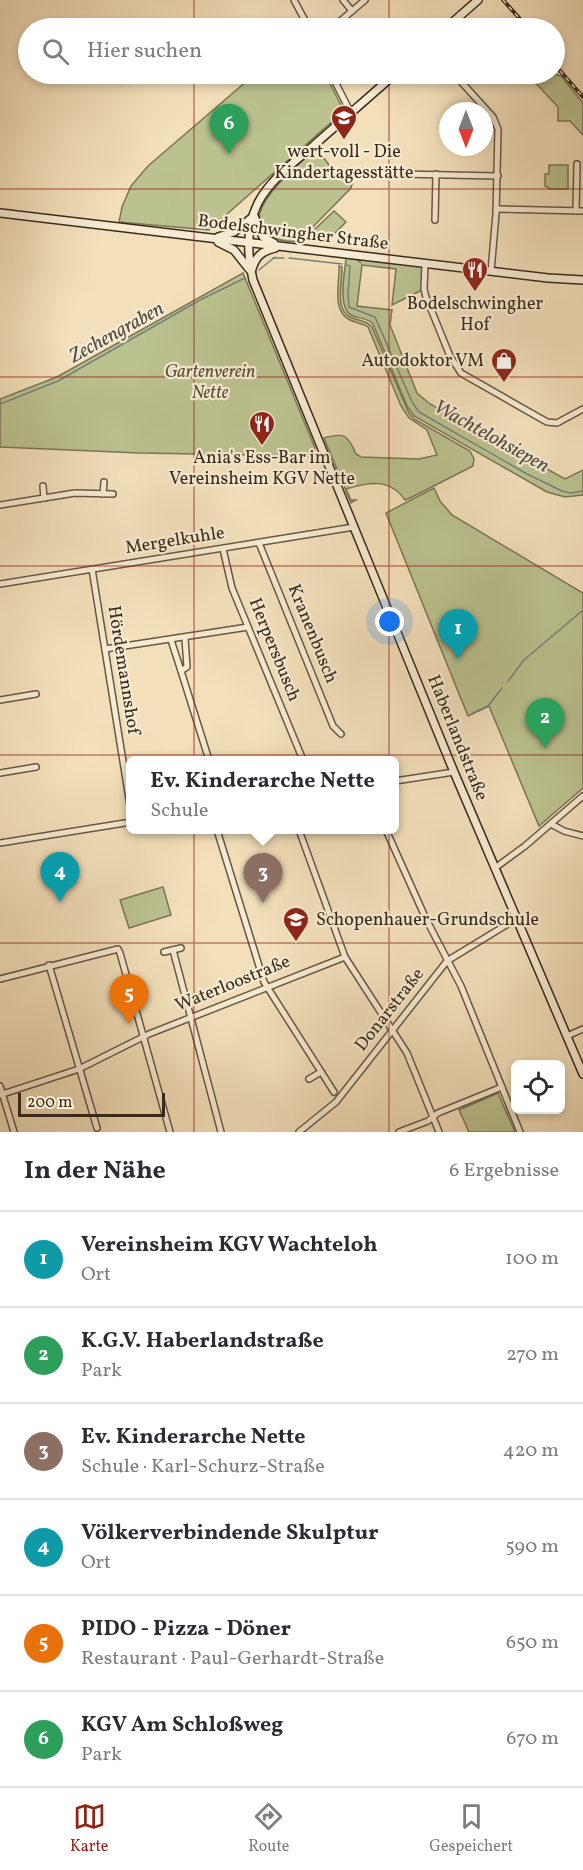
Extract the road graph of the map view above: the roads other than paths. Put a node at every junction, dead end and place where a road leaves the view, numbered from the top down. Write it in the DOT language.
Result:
graph roads {
  1 [pos="294,0"];
  2 [pos="343,0"];
  3 [pos="365,0"];
  4 [pos="478,0"];
  5 [pos="352,11"];
  6 [pos="304,18"];
  7 [pos="344,18"];
  8 [pos="457,18"];
  9 [pos="336,84"];
  10 [pos="384,84"];
  11 [pos="463,84"];
  12 [pos="351,113"];
  13 [pos="577,164"];
  14 [pos="400,174"];
  15 [pos="436,174"];
  16 [pos="498,176"];
  17 [pos="496,209"];
  18 [pos="580,211"];
  19 [pos="0,213"];
  20 [pos="254,216"];
  21 [pos="435,220"];
  22 [pos="209,238"];
  23 [pos="248,242"];
  24 [pos="282,246"];
  25 [pos="425,264"];
  26 [pos="251,271"];
  27 [pos="491,271"];
  28 [pos="583,280"];
  29 [pos="583,409"];
  30 [pos="104,482"];
  31 [pos="43,486"];
  32 [pos="104,494"];
  33 [pos="113,494"];
  34 [pos="44,498"];
  35 [pos="0,505"];
  36 [pos="354,527"];
  37 [pos="259,543"];
  38 [pos="223,549"];
  39 [pos="92,569"];
  40 [pos="0,584"];
  41 [pos="248,627"];
  42 [pos="185,638"];
  43 [pos="171,640"];
  44 [pos="105,649"];
  45 [pos="182,671"];
  46 [pos="36,694"];
  47 [pos="0,700"];
  48 [pos="341,734"];
  49 [pos="208,756"];
  50 [pos="301,756"];
  51 [pos="36,767"];
  52 [pos="454,772"];
  53 [pos="0,773"];
  54 [pos="126,780"];
  55 [pos="399,780"];
  56 [pos="583,796"];
  57 [pos="126,823"];
  58 [pos="551,824"];
  59 [pos="218,834"];
  60 [pos="300,834"];
  61 [pos="388,834"];
  62 [pos="583,836"];
  63 [pos="0,843"];
  64 [pos="495,868"];
  65 [pos="516,919"];
  66 [pos="181,948"];
  67 [pos="173,950"];
  68 [pos="164,952"];
  69 [pos="345,957"];
  70 [pos="447,961"];
  71 [pos="49,966"];
  72 [pos="0,979"];
  73 [pos="267,987"];
  74 [pos="191,1017"];
  75 [pos="583,1029"];
  76 [pos="394,1030"];
  77 [pos="144,1036"];
  78 [pos="567,1036"];
  79 [pos="79,1069"];
  80 [pos="321,1071"];
  81 [pos="583,1074"];
  82 [pos="309,1078"];
  83 [pos="0,1086"];
  84 [pos="502,1087"];
  85 [pos="334,1092"];
  86 [pos="1,1095"];
  87 [pos="433,1116"];
  88 [pos="98,1128"];
  89 [pos="14,1132"];
  90 [pos="170,1132"];
  91 [pos="221,1132"];
  92 [pos="299,1132"];
  93 [pos="399,1132"];
  94 [pos="439,1132"];
  95 [pos="520,1132"];
  1 -- 6 [label="street"];
  2 -- 5 [label="street"];
  3 -- 5 [label="street"];
  4 -- 8 [label="street"];
  5 -- 7 [label="street"];
  9 -- 12 [label="street"];
  10 -- 12 [label="street"];
  11 -- 16 [label="street"];
  12 -- 20 [label="street"];
  13 -- 18 [label="street"];
  14 -- 15 [label="street"];
  15 -- 16 [label="street"];
  15 -- 21 [label="street"];
  16 -- 17 [label="street"];
  17 -- 18 [label="street"];
  17 -- 27 [label="street"];
  19 -- 22 [label="street, Bodelschwingher Straße"];
  20 -- 22 [label="street"];
  20 -- 23 [label="street, Haberlandstraße"];
  20 -- 24 [label="street"];
  22 -- 23 [label="street, Bodelschwingher Straße"];
  22 -- 26 [label="street"];
  23 -- 24 [label="street, Bodelschwingher Straße"];
  23 -- 26 [label="street, Haberlandstraße"];
  24 -- 25 [label="street, Bodelschwingher Straße"];
  24 -- 26 [label="street"];
  25 -- 27 [label="street, Bodelschwingher Straße"];
  25 -- 29 [label="street"];
  26 -- 36 [label="street, Haberlandstraße"];
  27 -- 28 [label="street, Bodelschwingher Straße"];
  30 -- 32 [label="street"];
  31 -- 34 [label="street"];
  32 -- 33 [label="street"];
  32 -- 34 [label="street"];
  34 -- 35 [label="street"];
  36 -- 37 [label="street, Mergelkuhle"];
  36 -- 52 [label="street, Haberlandstraße"];
  37 -- 38 [label="street, Mergelkuhle"];
  37 -- 48 [label="street, Kranenbusch"];
  38 -- 39 [label="street, Mergelkuhle"];
  38 -- 41 [label="street, Herpersbusch"];
  39 -- 40 [label="street, Mergelkuhle"];
  39 -- 44 [label="street, Hördemannshof"];
  41 -- 42 [label="street"];
  41 -- 50 [label="street, Herpersbusch"];
  42 -- 43 [label="street"];
  42 -- 45 [label="street"];
  43 -- 44 [label="street"];
  43 -- 45 [label="street"];
  44 -- 54 [label="street, Hördemannshof"];
  45 -- 49 [label="street"];
  46 -- 47 [label="street"];
  51 -- 53 [label="street"];
  52 -- 55 [label="street"];
  52 -- 64 [label="street, Haberlandstraße"];
  56 -- 58 [label="street"];
  57 -- 63 [label="street"];
  58 -- 62 [label="street"];
  58 -- 64 [label="street"];
  59 -- 73 [label="street"];
  60 -- 69 [label="street"];
  61 -- 70 [label="street"];
  64 -- 65 [label="street, Haberlandstraße"];
  65 -- 70 [label="street, Donarstraße"];
  65 -- 78 [label="street, Haberlandstraße"];
  66 -- 67 [label="street"];
  67 -- 68 [label="street"];
  67 -- 74 [label="street"];
  69 -- 73 [label="street, Waterloostraße"];
  69 -- 76 [label="street"];
  70 -- 76 [label="street, Donarstraße"];
  70 -- 84 [label="street"];
  71 -- 72 [label="street"];
  71 -- 77 [label="street"];
  71 -- 79 [label="street"];
  73 -- 74 [label="street, Waterloostraße"];
  73 -- 80 [label="street"];
  74 -- 77 [label="street, Waterloostraße"];
  74 -- 91 [label="street"];
  75 -- 78 [label="street"];
  76 -- 87 [label="street"];
  76 -- 92 [label="street, Donarstraße"];
  77 -- 79 [label="street, Waterloostraße"];
  77 -- 90 [label="street"];
  78 -- 81 [label="street, Haberlandstraße"];
  79 -- 86 [label="street, Waterloostraße"];
  79 -- 88 [label="street"];
  80 -- 82 [label="street"];
  80 -- 85 [label="street"];
  83 -- 86 [label="street"];
  84 -- 87 [label="street"];
  84 -- 95 [label="street"];
  86 -- 89 [label="street"];
  87 -- 93 [label="street"];
  87 -- 94 [label="street"];
}
